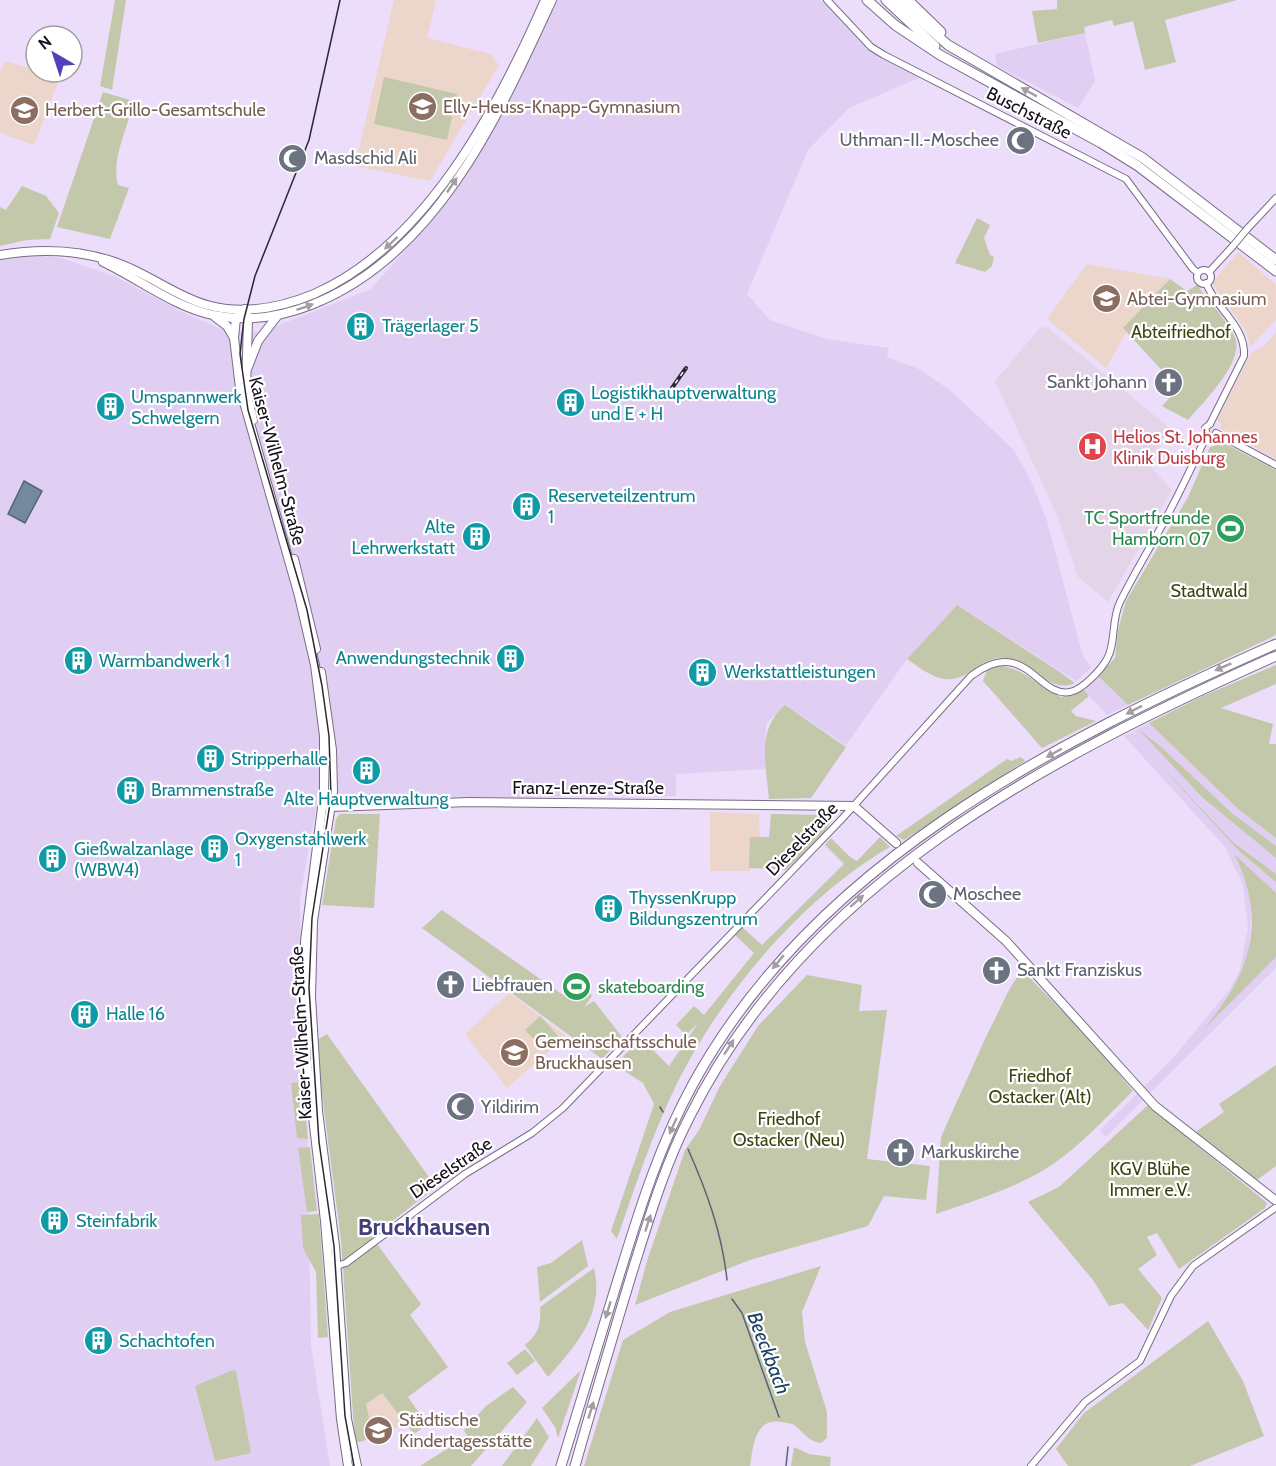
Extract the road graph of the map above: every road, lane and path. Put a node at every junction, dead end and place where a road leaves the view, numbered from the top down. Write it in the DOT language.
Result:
graph roads {
  1 [pos="545,0"];
  2 [pos="552,0"];
  3 [pos="827,0"];
  4 [pos="867,0"];
  5 [pos="886,0"];
  6 [pos="897,0"];
  7 [pos="908,0"];
  8 [pos="976,68"];
  9 [pos="1276,198"];
  10 [pos="0,255"];
  11 [pos="88,256"];
  12 [pos="1276,260"];
  13 [pos="1276,271"];
  14 [pos="1209,272"];
  15 [pos="1198,273"];
  16 [pos="1206,283"];
  17 [pos="245,309"];
  18 [pos="211,315"];
  19 [pos="278,315"];
  20 [pos="236,318"];
  21 [pos="248,319"];
  22 [pos="234,338"];
  23 [pos="246,378"];
  24 [pos="247,410"];
  25 [pos="1210,424"];
  26 [pos="1216,433"];
  27 [pos="1207,435"];
  28 [pos="1276,465"];
  29 [pos="266,474"];
  30 [pos="1276,644"];
  31 [pos="1276,657"];
  32 [pos="854,806"];
  33 [pos="322,807"];
  34 [pos="332,807"];
  35 [pos="896,843"];
  36 [pos="918,863"];
  37 [pos="1276,1204"];
  38 [pos="333,1267"];
  39 [pos="348,1466"];
  40 [pos="357,1466"];
  41 [pos="561,1466"];
  42 [pos="575,1466"];
  43 [pos="1031,1466"];
  1 -- 17 [label="main road, one-way"];
  19 -- 2 [label="main road, one-way"];
  3 -- 15 [label="street, Buschstraße"];
  4 -- 8 [label="highway"];
  5 -- 8 [label="highway"];
  6 -- 8 [label="highway"];
  7 -- 8 [label="highway"];
  12 -- 8 [label="highway, one-way"];
  8 -- 13 [label="highway"];
  9 -- 14 [label="street, bridge"];
  10 -- 11 [label="main road"];
  11 -- 17 [label="main road"];
  11 -- 18 [label="main road"];
  14 -- 15 [label="street"];
  14 -- 16 [label="street"];
  15 -- 16 [label="street"];
  16 -- 25 [label="street, Dieselstraße"];
  17 -- 20 [label="main road"];
  17 -- 21 [label="main road, Kaiser-Wilhelm-Straße"];
  18 -- 20 [label="main road"];
  18 -- 22 [label="main road"];
  19 -- 21 [label="main road"];
  19 -- 23 [label="main road"];
  20 -- 21 [label="main road"];
  20 -- 22 [label="main road, Kaiser-Wilhelm-Straße"];
  21 -- 23 [label="main road, Kaiser-Wilhelm-Straße"];
  22 -- 24 [label="main road, Kaiser-Wilhelm-Straße"];
  23 -- 24 [label="main road, Kaiser-Wilhelm-Straße"];
  24 -- 29 [label="main road, Kaiser-Wilhelm-Straße"];
  25 -- 26 [label="street"];
  25 -- 27 [label="street, Dieselstraße"];
  26 -- 27 [label="street"];
  26 -- 28 [label="street"];
  27 -- 32 [label="street, Dieselstraße"];
  29 -- 33 [label="main road, Kaiser-Wilhelm-Straße"];
  29 -- 34 [label="main road, Kaiser-Wilhelm-Straße"];
  30 -- 41 [label="highway, one-way"];
  42 -- 31 [label="highway, one-way"];
  32 -- 34 [label="main road, Franz-Lenze-Straße"];
  32 -- 35 [label="main road"];
  32 -- 38 [label="street, Dieselstraße"];
  33 -- 34 [label="main road, Franz-Lenze-Straße"];
  33 -- 38 [label="main road, Kaiser-Wilhelm-Straße"];
  34 -- 38 [label="main road, Kaiser-Wilhelm-Straße"];
  36 -- 37 [label="main road"];
  37 -- 43 [label="street"];
  38 -- 39 [label="main road, Kaiser-Wilhelm-Straße"];
  38 -- 40 [label="main road, Kaiser-Wilhelm-Straße"];
}
